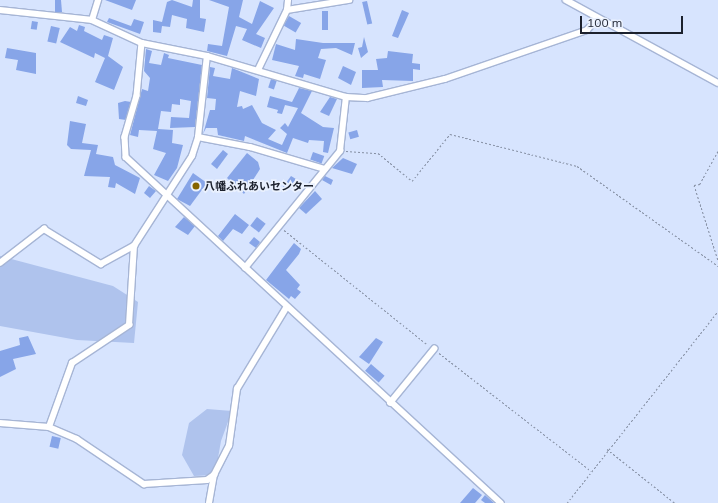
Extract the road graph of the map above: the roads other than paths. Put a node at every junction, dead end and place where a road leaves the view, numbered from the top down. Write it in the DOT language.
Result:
graph roads {
  1 [pos="98,0"];
  2 [pos="288,0"];
  3 [pos="349,0"];
  4 [pos="566,0"];
  5 [pos="0,10"];
  6 [pos="288,10"];
  7 [pos="597,19"];
  8 [pos="92,20"];
  9 [pos="142,43"];
  10 [pos="207,56"];
  11 [pos="258,70"];
  12 [pos="718,83"];
  13 [pos="346,98"];
  14 [pos="198,137"];
  15 [pos="325,168"];
  16 [pos="166,196"];
  17 [pos="134,246"];
  18 [pos="0,263"];
  19 [pos="245,268"];
  20 [pos="286,308"];
  21 [pos="434,349"];
  22 [pos="390,403"];
  23 [pos="0,423"];
  24 [pos="49,428"];
  25 [pos="214,476"];
  26 [pos="209,503"];
  27 [pos="501,503"];
  1 -- 8 [label="street"];
  2 -- 6 [label="street"];
  3 -- 6 [label="street"];
  4 -- 7 [label="street"];
  5 -- 8 [label="street"];
  6 -- 11 [label="street"];
  7 -- 12 [label="street"];
  7 -- 13 [label="street"];
  8 -- 9 [label="street"];
  9 -- 10 [label="street"];
  9 -- 16 [label="street"];
  10 -- 11 [label="street"];
  10 -- 14 [label="street"];
  11 -- 13 [label="street"];
  13 -- 15 [label="street"];
  14 -- 15 [label="street"];
  14 -- 16 [label="street"];
  15 -- 19 [label="street"];
  16 -- 17 [label="street"];
  16 -- 19 [label="street"];
  17 -- 18 [label="street"];
  17 -- 24 [label="street"];
  19 -- 20 [label="street"];
  20 -- 22 [label="street"];
  20 -- 25 [label="street"];
  21 -- 22 [label="street"];
  22 -- 27 [label="street"];
  23 -- 24 [label="street"];
  24 -- 25 [label="street"];
  25 -- 26 [label="street"];
}
